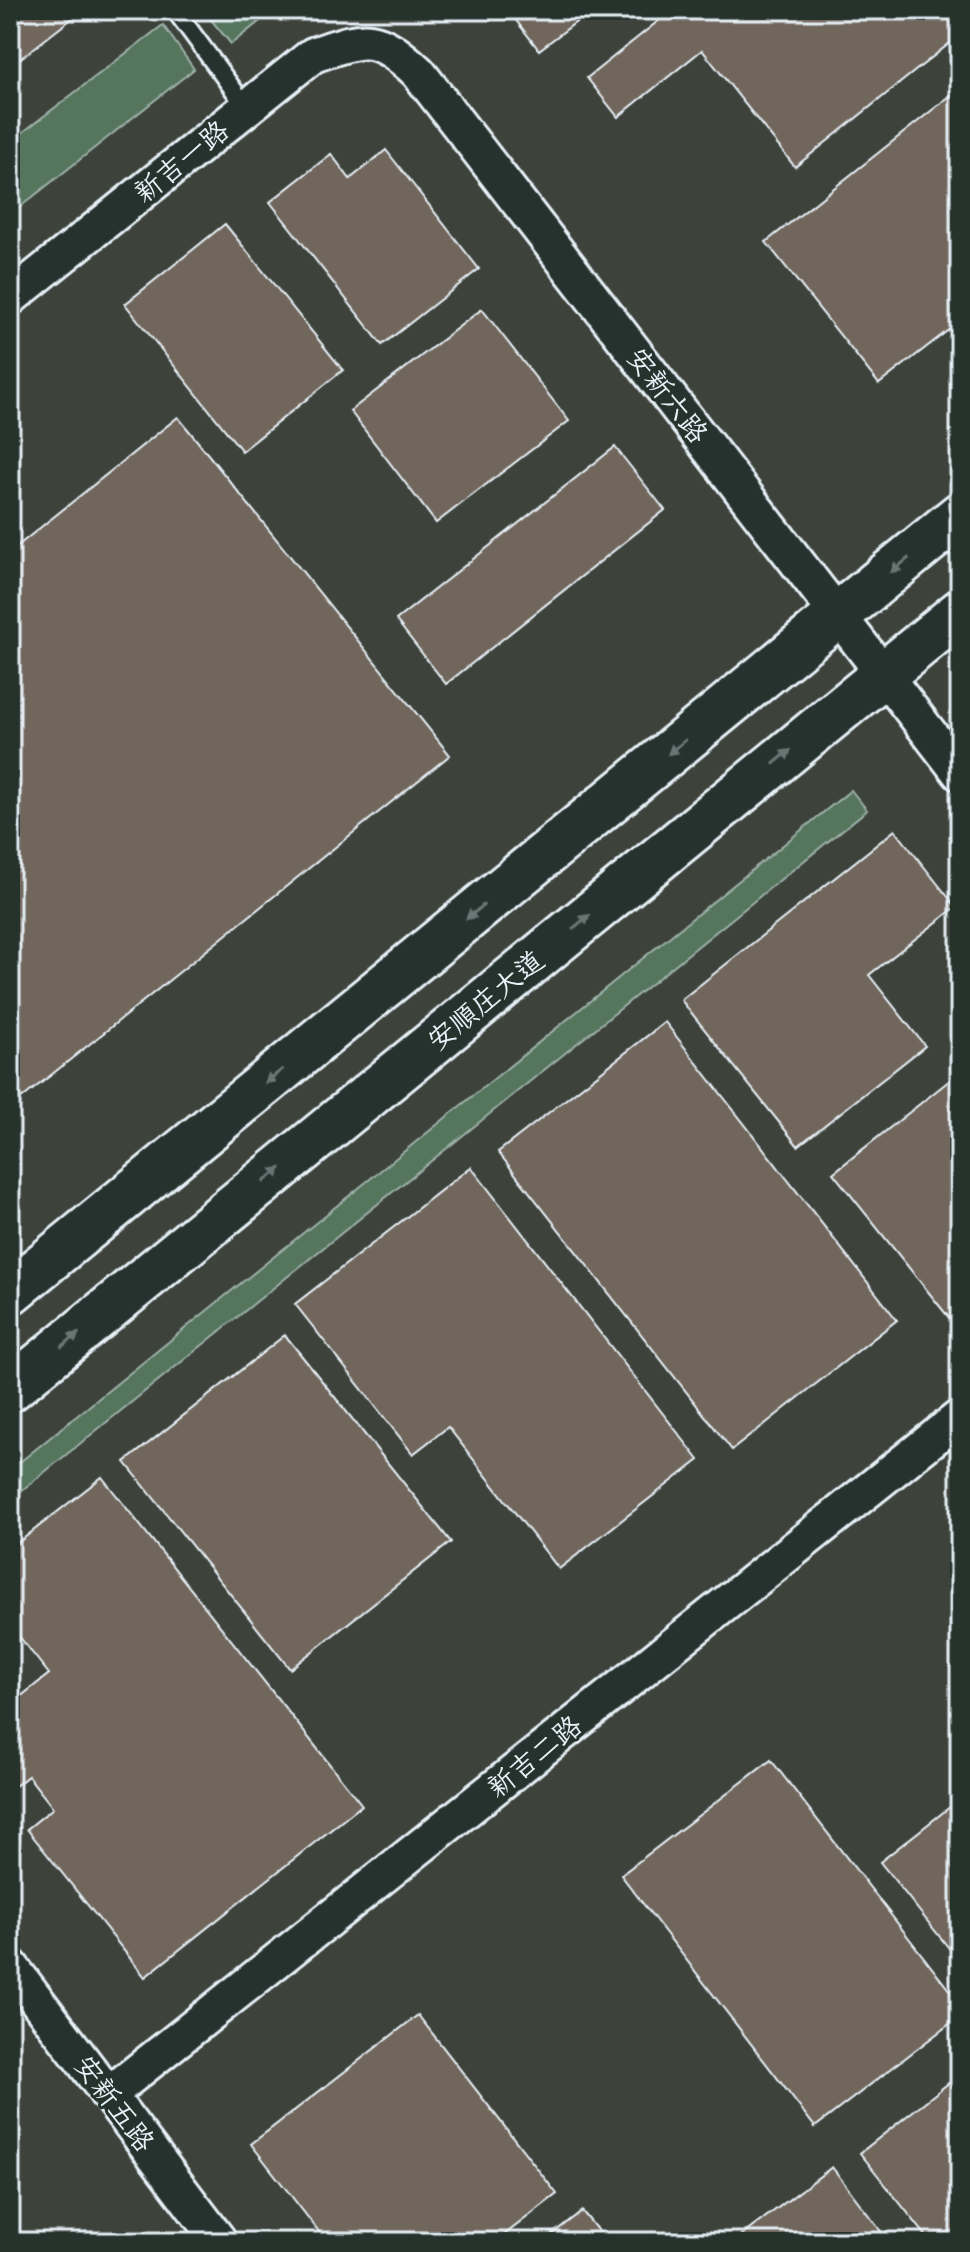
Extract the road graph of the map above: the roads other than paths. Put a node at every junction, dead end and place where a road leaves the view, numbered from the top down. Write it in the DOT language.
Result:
graph roads {
  1 [pos="175,10"];
  2 [pos="359,39"];
  3 [pos="247,108"];
  4 [pos="10,298"];
  5 [pos="960,515"];
  6 [pos="960,612"];
  7 [pos="839,614"];
  8 [pos="885,673"];
  9 [pos="960,773"];
  10 [pos="10,1292"];
  11 [pos="10,1389"];
  12 [pos="960,1417"];
  13 [pos="10,1965"];
  14 [pos="108,2095"];
  15 [pos="220,2242"];
  1 -- 3 [label="lane"];
  2 -- 3 [label="street, 新吉一路"];
  2 -- 7 [label="street, 安新六路"];
  3 -- 4 [label="street, 新吉一路"];
  5 -- 7 [label="street, one-way"];
  6 -- 8 [label="street, 安順庄大道"];
  7 -- 8 [label="street, 安新六路"];
  7 -- 10 [label="street, one-way"];
  8 -- 9 [label="street, 安新六路"];
  11 -- 8 [label="street, 安順庄大道, one-way"];
  12 -- 14 [label="street, 新吉二路"];
  13 -- 14 [label="street, 安新五路"];
  14 -- 15 [label="street, 安新五路"];
}
